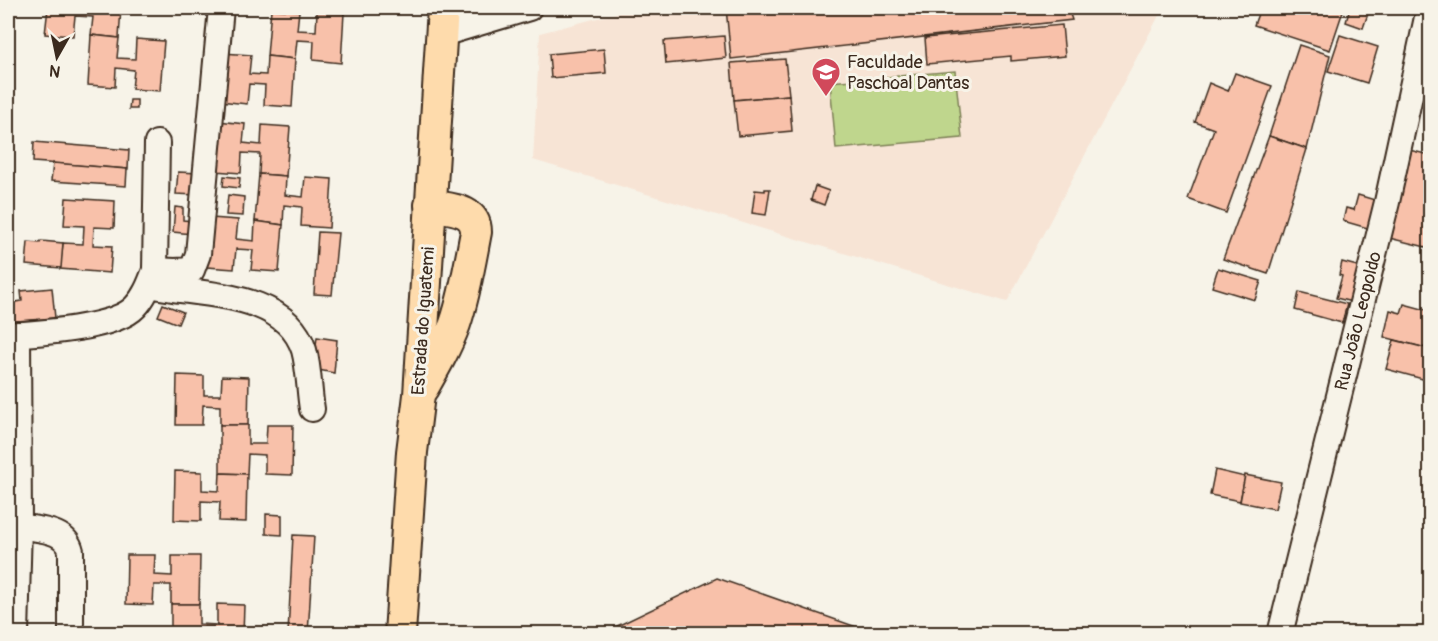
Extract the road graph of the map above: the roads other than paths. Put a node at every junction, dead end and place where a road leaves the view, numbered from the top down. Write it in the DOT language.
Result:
graph roads {
  1 [pos="221,8"];
  2 [pos="529,8"];
  3 [pos="1429,8"];
  4 [pos="442,21"];
  5 [pos="157,143"];
  6 [pos="430,205"];
  7 [pos="152,277"];
  8 [pos="13,335"];
  9 [pos="419,396"];
  10 [pos="312,409"];
  11 [pos="19,526"];
  12 [pos="16,633"];
  13 [pos="71,633"];
  14 [pos="400,633"];
  15 [pos="1280,633"];
  1 -- 7 [label="street"];
  2 -- 4 [label="street"];
  3 -- 15 [label="street, Rua João Leopoldo"];
  4 -- 6 [label="main road, Estrada do Iguatemi"];
  5 -- 7 [label="street"];
  6 -- 9 [label="main road, Estrada do Iguatemi"];
  6 -- 9 [label="main road"];
  7 -- 8 [label="street"];
  7 -- 10 [label="street"];
  8 -- 11 [label="street"];
  9 -- 14 [label="main road, Estrada do Iguatemi"];
  11 -- 12 [label="street"];
  11 -- 13 [label="street"];
}
